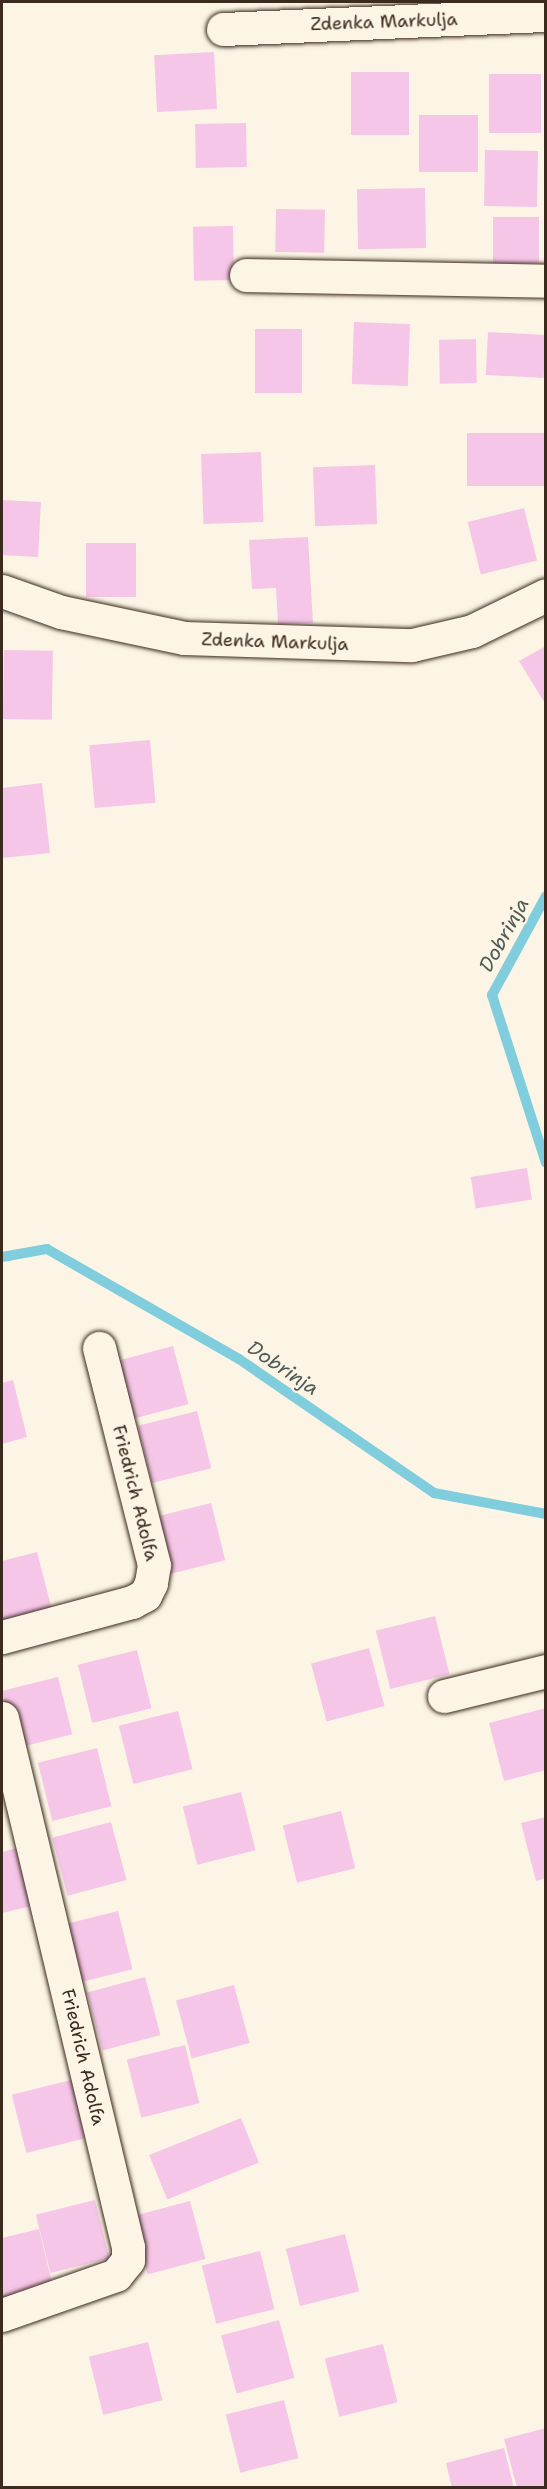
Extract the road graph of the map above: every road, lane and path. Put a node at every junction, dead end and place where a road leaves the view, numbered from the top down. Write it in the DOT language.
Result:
graph roads {
  1 [pos="546,15"];
  2 [pos="223,29"];
  3 [pos="246,275"];
  4 [pos="546,281"];
  5 [pos="2,591"];
  6 [pos="546,596"];
  7 [pos="99,1348"];
  8 [pos="2,1637"];
  9 [pos="546,1671"];
  10 [pos="444,1696"];
  11 [pos="2,1718"];
  12 [pos="2,2315"];
  1 -- 2 [label="street, Zdenka Markulja"];
  3 -- 4 [label="street"];
  5 -- 6 [label="street, Zdenka Markulja"];
  7 -- 8 [label="street, Friedrich Adolfa"];
  9 -- 10 [label="street"];
  11 -- 12 [label="street, Friedrich Adolfa"];
}
